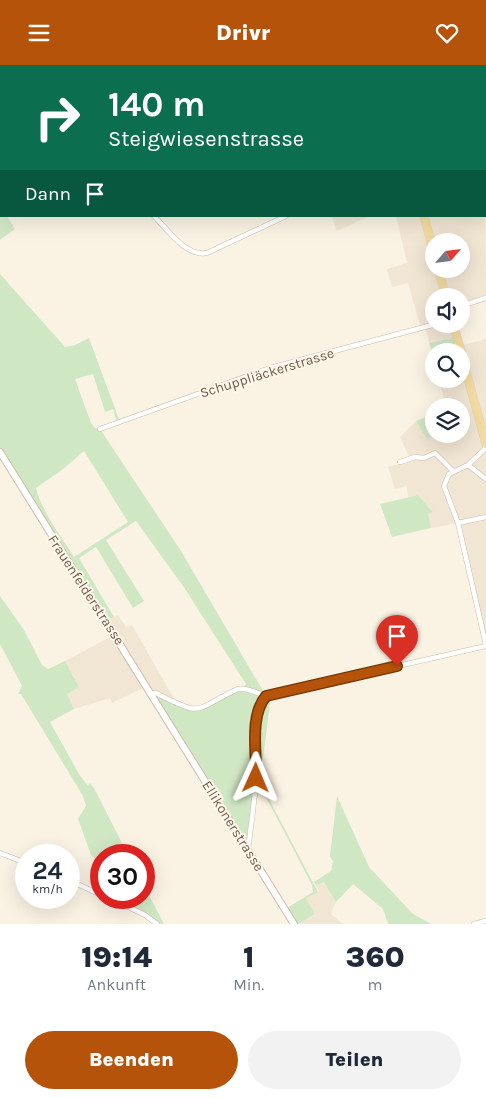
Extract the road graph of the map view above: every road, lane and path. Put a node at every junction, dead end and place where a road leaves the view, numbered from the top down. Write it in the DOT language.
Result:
graph roads {
  1 [pos="155,217"];
  2 [pos="284,217"];
  3 [pos="424,217"];
  4 [pos="429,233"];
  5 [pos="486,298"];
  6 [pos="470,303"];
  7 [pos="425,327"];
  8 [pos="470,385"];
  9 [pos="100,429"];
  10 [pos="486,444"];
  11 [pos="486,448"];
  12 [pos="0,452"];
  13 [pos="400,462"];
  14 [pos="468,465"];
  15 [pos="453,471"];
  16 [pos="486,479"];
  17 [pos="486,517"];
  18 [pos="458,523"];
  19 [pos="486,646"];
  20 [pos="152,694"];
  21 [pos="266,696"];
  22 [pos="173,728"];
  23 [pos="246,847"];
  24 [pos="0,853"];
  25 [pos="15,859"];
  26 [pos="133,909"];
  27 [pos="486,921"];
  28 [pos="157,924"];
  29 [pos="294,924"];
  30 [pos="474,924"];
  1 -- 2 [label="street"];
  3 -- 4 [label="main road"];
  5 -- 6 [label="street"];
  7 -- 9 [label="street, Schuppliäckerstrasse"];
  8 -- 10 [label="main road"];
  11 -- 14 [label="street"];
  12 -- 20 [label="street, Frauenfelderstrasse"];
  13 -- 15 [label="street"];
  14 -- 15 [label="street"];
  14 -- 16 [label="street"];
  15 -- 18 [label="street"];
  17 -- 18 [label="street"];
  18 -- 19 [label="street"];
  19 -- 21 [label="street"];
  20 -- 21 [label="street"];
  20 -- 22 [label="street, Frauenfelderstrasse"];
  21 -- 23 [label="street"];
  22 -- 23 [label="street, Ellikonerstrasse"];
  23 -- 29 [label="street, Ellikonerstrasse"];
  24 -- 25 [label="street"];
  26 -- 28 [label="street"];
  27 -- 30 [label="street"];
}
